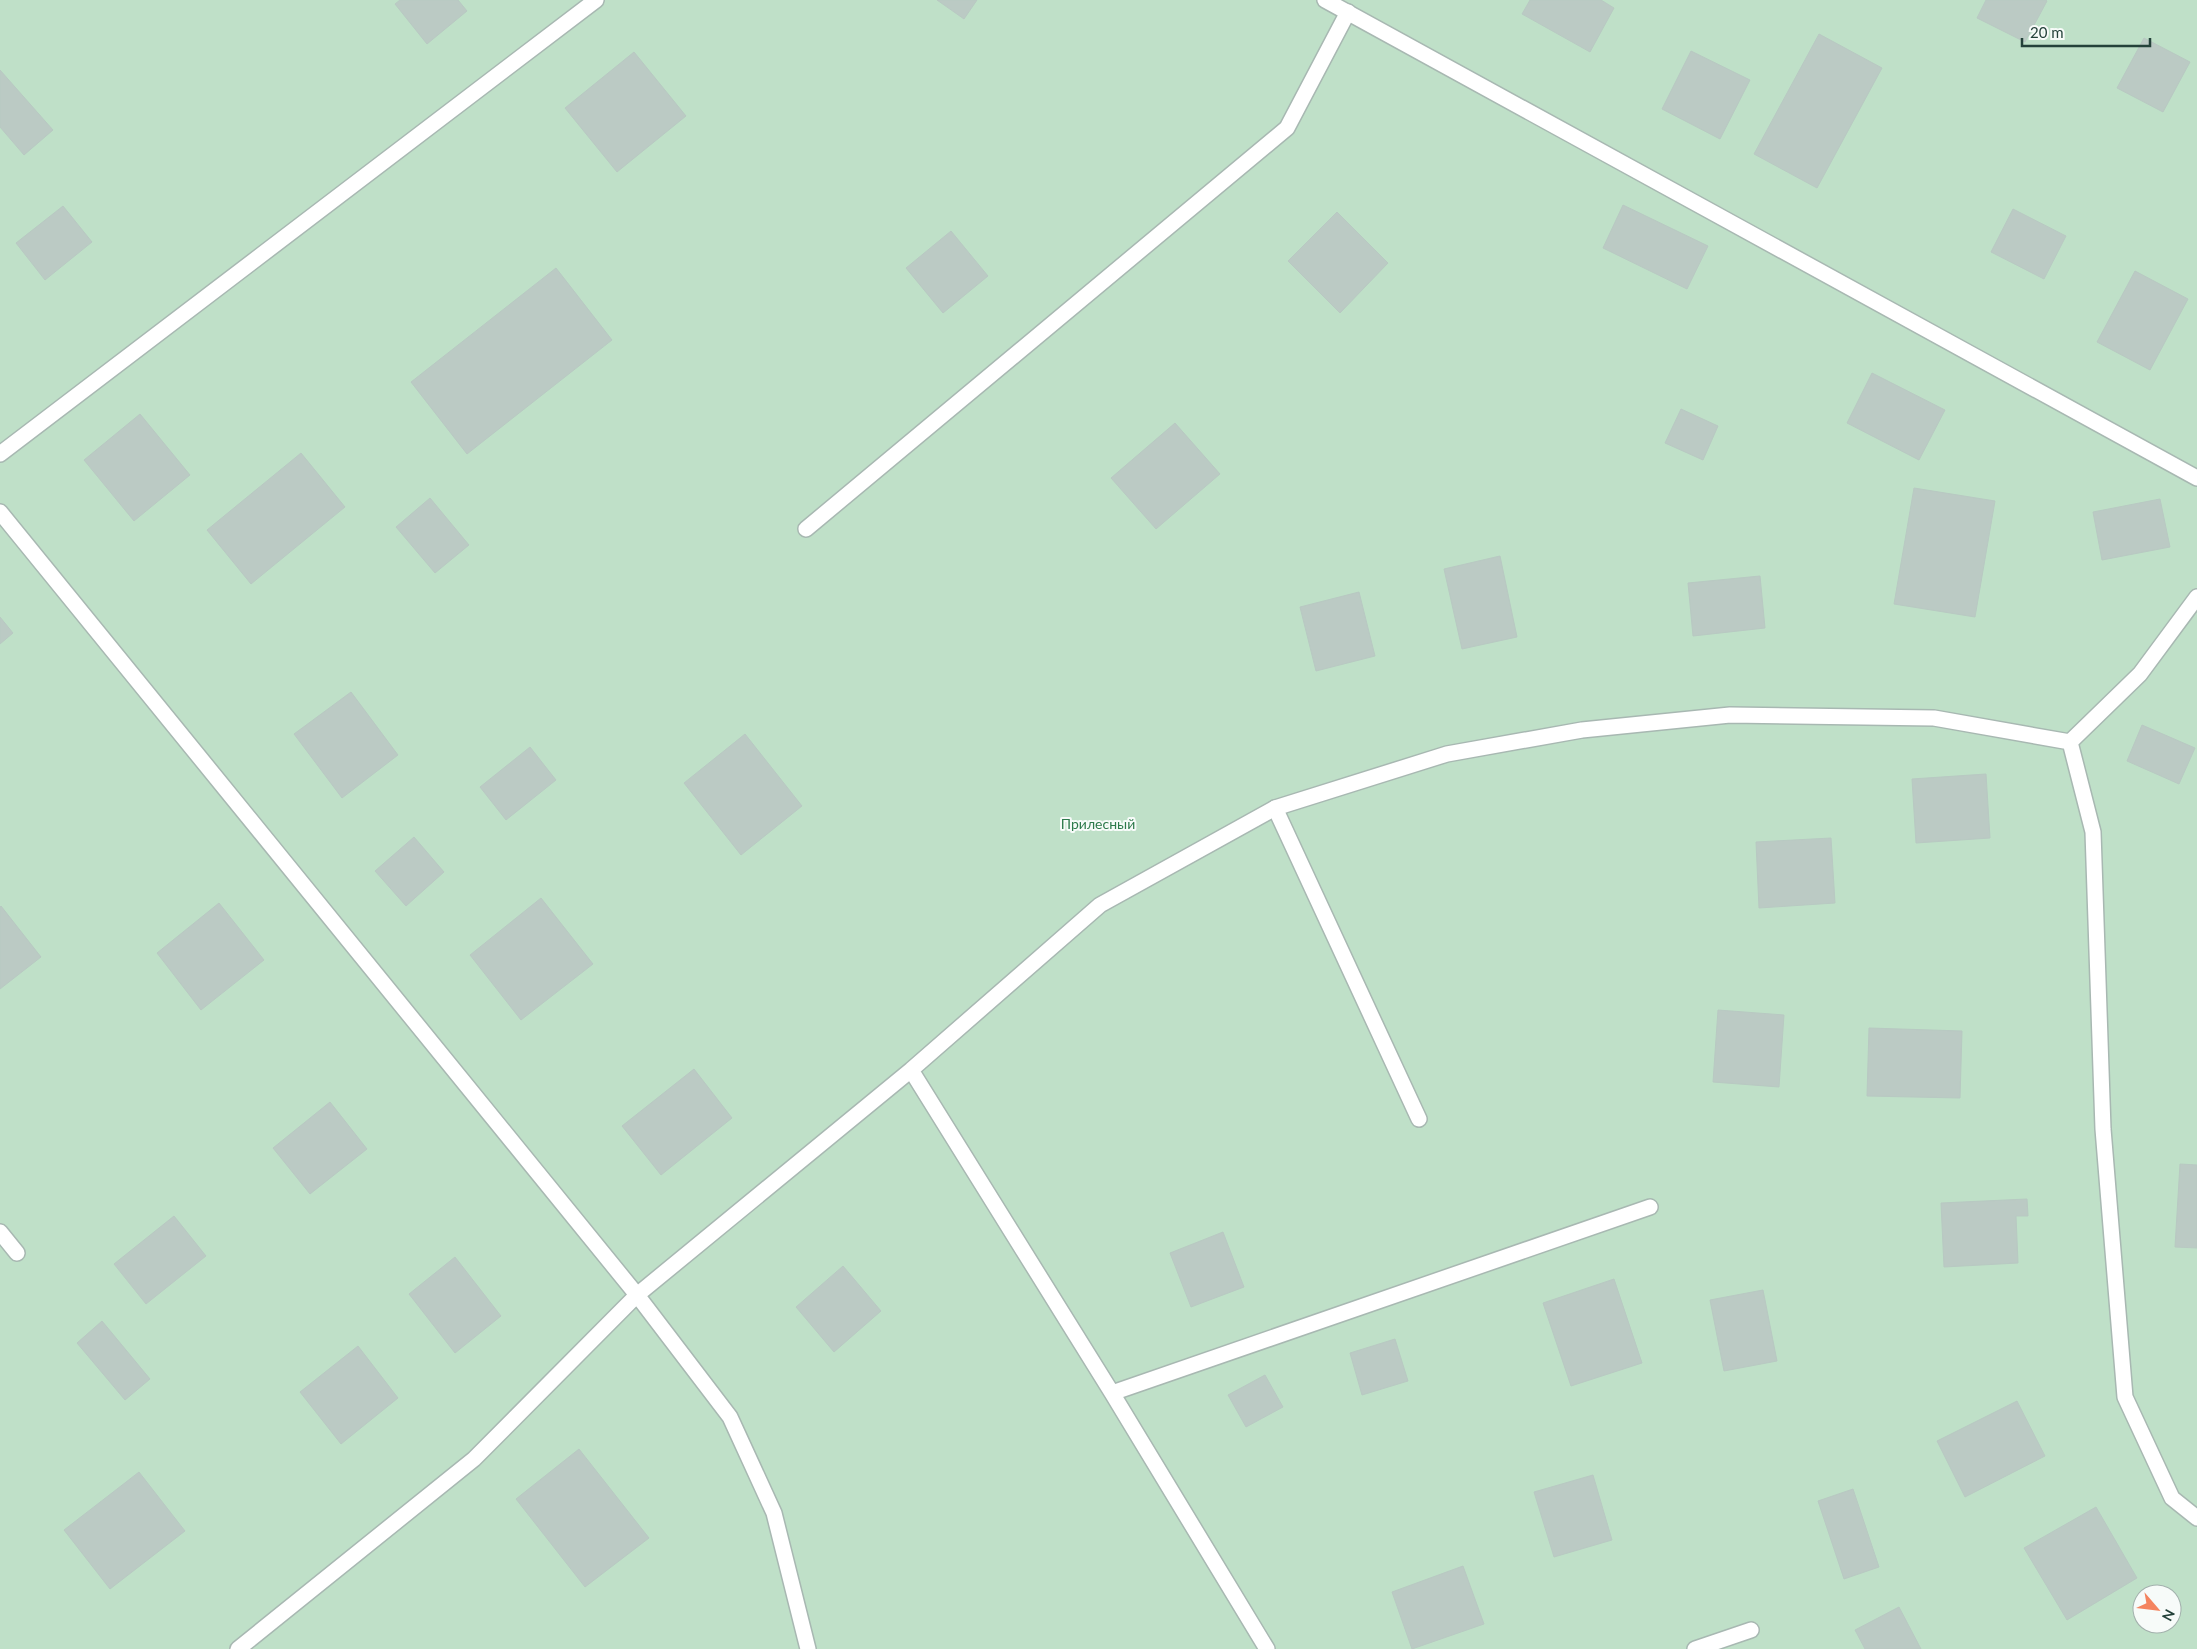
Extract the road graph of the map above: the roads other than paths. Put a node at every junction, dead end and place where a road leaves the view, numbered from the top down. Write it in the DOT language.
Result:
graph roads {
  1 [pos="596,0"];
  2 [pos="1325,0"];
  3 [pos="1348,12"];
  4 [pos="0,454"];
  5 [pos="2197,478"];
  6 [pos="0,512"];
  7 [pos="806,529"];
  8 [pos="2197,597"];
  9 [pos="2070,742"];
  10 [pos="1275,808"];
  11 [pos="911,1070"];
  12 [pos="1419,1119"];
  13 [pos="1650,1207"];
  14 [pos="0,1232"];
  15 [pos="17,1253"];
  16 [pos="637,1295"];
  17 [pos="1112,1393"];
  18 [pos="2197,1518"];
  19 [pos="1751,1630"];
  20 [pos="238,1649"];
  21 [pos="808,1649"];
  22 [pos="1267,1649"];
  23 [pos="1695,1649"];
  1 -- 4 [label="street"];
  2 -- 3 [label="street"];
  3 -- 5 [label="street"];
  3 -- 7 [label="street"];
  6 -- 16 [label="street"];
  8 -- 9 [label="street"];
  9 -- 10 [label="street"];
  9 -- 18 [label="street"];
  10 -- 11 [label="street"];
  10 -- 12 [label="street"];
  11 -- 16 [label="street"];
  11 -- 17 [label="street"];
  13 -- 17 [label="street"];
  14 -- 15 [label="street"];
  16 -- 20 [label="street"];
  16 -- 21 [label="street"];
  17 -- 22 [label="street"];
  19 -- 23 [label="street"];
}
